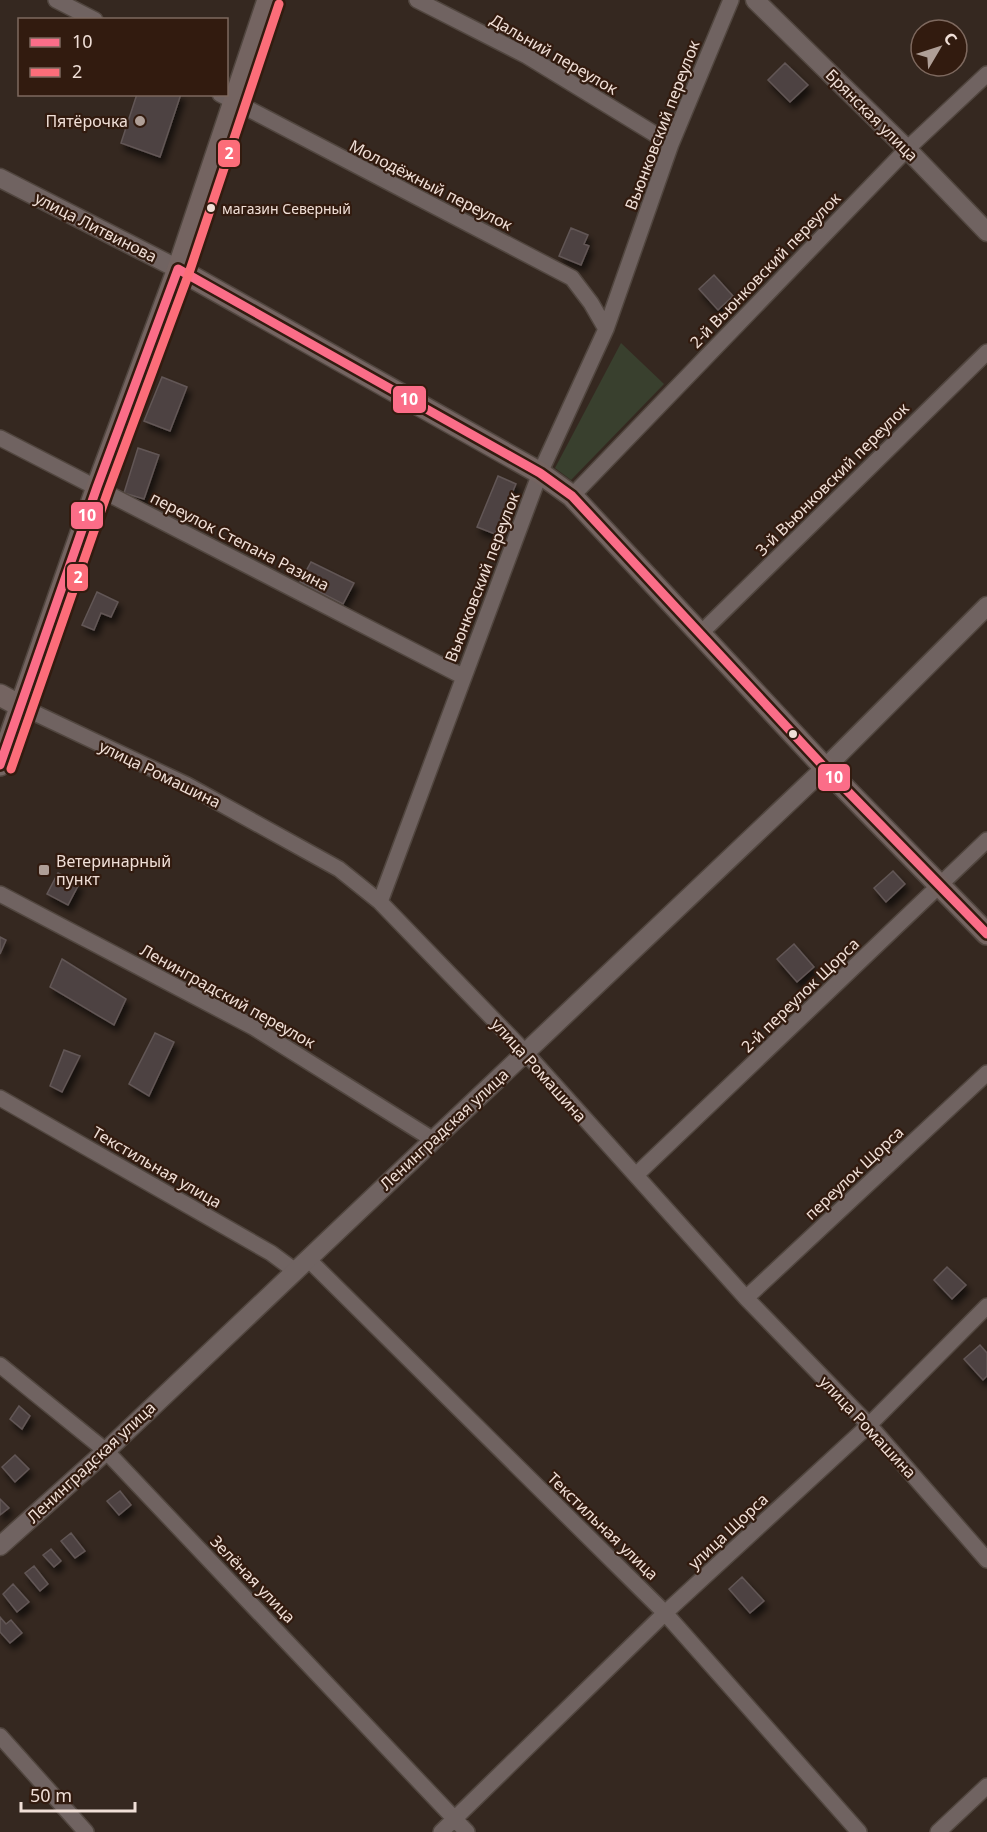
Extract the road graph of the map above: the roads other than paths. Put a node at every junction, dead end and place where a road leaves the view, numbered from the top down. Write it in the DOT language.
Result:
graph roads {
  1 [pos="56,0"];
  2 [pos="268,0"];
  3 [pos="417,0"];
  4 [pos="731,0"];
  5 [pos="755,0"];
  6 [pos="91,18"];
  7 [pos="987,74"];
  8 [pos="227,99"];
  9 [pos="671,144"];
  10 [pos="907,149"];
  11 [pos="0,178"];
  12 [pos="987,232"];
  13 [pos="178,268"];
  14 [pos="606,329"];
  15 [pos="987,351"];
  16 [pos="0,438"];
  17 [pos="540,473"];
  18 [pos="97,487"];
  19 [pos="572,496"];
  20 [pos="987,606"];
  21 [pos="702,633"];
  22 [pos="464,677"];
  23 [pos="0,695"];
  24 [pos="22,707"];
  25 [pos="0,765"];
  26 [pos="825,768"];
  27 [pos="987,840"];
  28 [pos="941,886"];
  29 [pos="0,894"];
  30 [pos="380,902"];
  31 [pos="987,934"];
  32 [pos="525,1052"];
  33 [pos="987,1073"];
  34 [pos="0,1098"];
  35 [pos="432,1138"];
  36 [pos="636,1175"];
  37 [pos="301,1265"];
  38 [pos="746,1298"];
  39 [pos="987,1306"];
  40 [pos="0,1365"];
  41 [pos="869,1425"];
  42 [pos="106,1451"];
  43 [pos="0,1546"];
  44 [pos="986,1557"];
  45 [pos="665,1612"];
  46 [pos="0,1736"];
  47 [pos="987,1786"];
  48 [pos="455,1818"];
  49 [pos="86,1832"];
  50 [pos="441,1832"];
  51 [pos="467,1832"];
  52 [pos="859,1832"];
  53 [pos="938,1832"];
  1 -- 6 [label="street"];
  2 -- 8 [label="main road"];
  3 -- 9 [label="street, Дальний переулок"];
  4 -- 9 [label="street, Вьюнковский переулок"];
  5 -- 10 [label="street, Брянская улица"];
  7 -- 10 [label="street, 2-й Вьюнковский переулок"];
  8 -- 13 [label="main road"];
  8 -- 14 [label="street, Молодёжный переулок"];
  9 -- 14 [label="street, Вьюнковский переулок"];
  10 -- 12 [label="street, Брянская улица"];
  10 -- 19 [label="street, 2-й Вьюнковский переулок"];
  11 -- 13 [label="street, улица Литвинова"];
  13 -- 17 [label="main road, улица Литвинова"];
  13 -- 18 [label="main road"];
  14 -- 17 [label="street, Вьюнковский переулок"];
  15 -- 21 [label="street, 3-й Вьюнковский переулок"];
  16 -- 18 [label="street, переулок Степана Разина"];
  17 -- 19 [label="main road, улица Литвинова"];
  17 -- 22 [label="street, Вьюнковский переулок"];
  18 -- 22 [label="street, переулок Степана Разина"];
  18 -- 24 [label="main road"];
  19 -- 21 [label="main road, улица Литвинова"];
  20 -- 26 [label="street, Ленинградская улица"];
  21 -- 26 [label="main road, улица Литвинова"];
  22 -- 30 [label="street, Вьюнковский переулок"];
  23 -- 24 [label="main road, улица Ромашина"];
  24 -- 25 [label="main road"];
  24 -- 30 [label="street, улица Ромашина"];
  26 -- 28 [label="main road, улица Литвинова"];
  26 -- 32 [label="street, Ленинградская улица"];
  27 -- 28 [label="street, 2-й переулок Щорса"];
  28 -- 31 [label="main road, улица Литвинова"];
  28 -- 36 [label="street, 2-й переулок Щорса"];
  29 -- 35 [label="street, Ленинградский переулок"];
  30 -- 32 [label="street, улица Ромашина"];
  32 -- 35 [label="street, Ленинградская улица"];
  32 -- 36 [label="street, улица Ромашина"];
  33 -- 38 [label="street, переулок Щорса"];
  34 -- 37 [label="street, Текстильная улица"];
  35 -- 37 [label="street, Ленинградская улица"];
  36 -- 38 [label="street, улица Ромашина"];
  37 -- 42 [label="street, Ленинградская улица"];
  37 -- 45 [label="street, Текстильная улица"];
  38 -- 41 [label="street, улица Ромашина"];
  39 -- 41 [label="street, улица Щорса"];
  40 -- 42 [label="street, Зелёная улица"];
  41 -- 44 [label="street, улица Ромашина"];
  41 -- 45 [label="street, улица Щорса"];
  42 -- 43 [label="street, Ленинградская улица"];
  42 -- 48 [label="street, Зелёная улица"];
  45 -- 48 [label="street, улица Щорса"];
  45 -- 52 [label="street, Текстильная улица"];
  46 -- 49 [label="street"];
  47 -- 53 [label="street"];
  48 -- 50 [label="street, улица Щорса"];
  48 -- 51 [label="street, Зелёная улица"];
}
